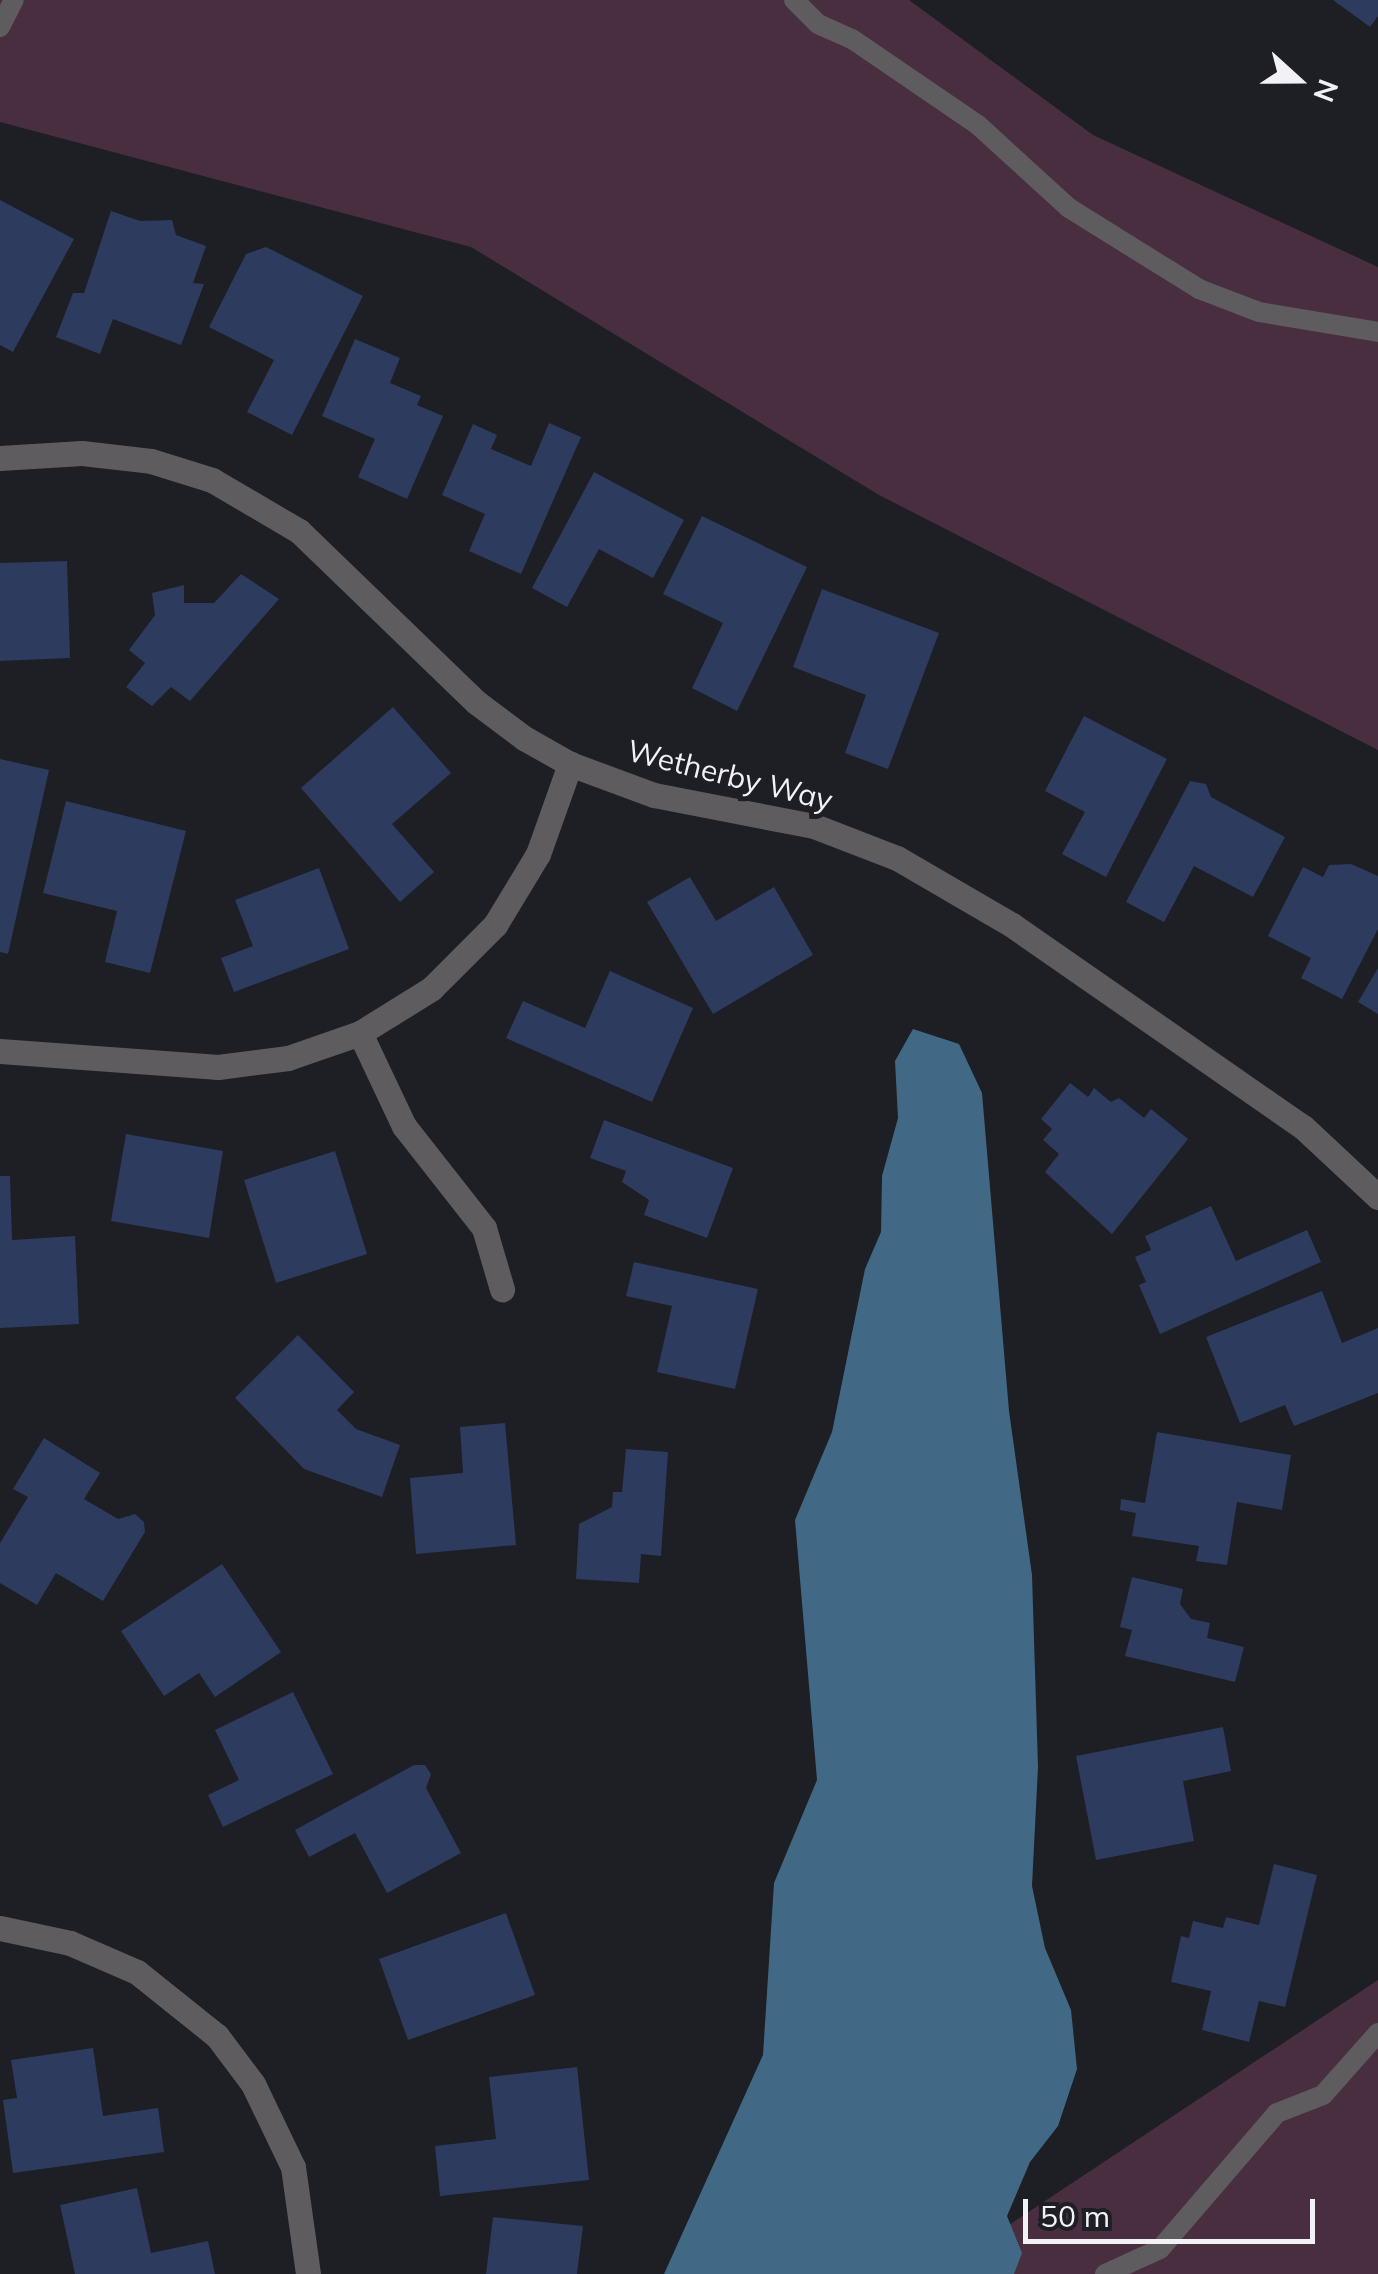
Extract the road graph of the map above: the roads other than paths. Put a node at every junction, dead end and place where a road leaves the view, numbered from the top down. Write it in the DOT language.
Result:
graph roads {
  1 [pos="14,0"];
  2 [pos="794,0"];
  3 [pos="0,28"];
  4 [pos="1378,332"];
  5 [pos="0,458"];
  6 [pos="570,764"];
  7 [pos="360,1033"];
  8 [pos="0,1050"];
  9 [pos="1378,1197"];
  10 [pos="502,1288"];
  11 [pos="0,1928"];
  12 [pos="1378,2033"];
  13 [pos="308,2274"];
  14 [pos="1104,2274"];
  1 -- 3 [label="lane"];
  2 -- 4 [label="lane"];
  5 -- 6 [label="street, Wetherby Way"];
  6 -- 7 [label="street"];
  6 -- 9 [label="street, Wetherby Way"];
  7 -- 8 [label="street"];
  7 -- 10 [label="street"];
  11 -- 13 [label="street"];
  12 -- 14 [label="lane"];
}
